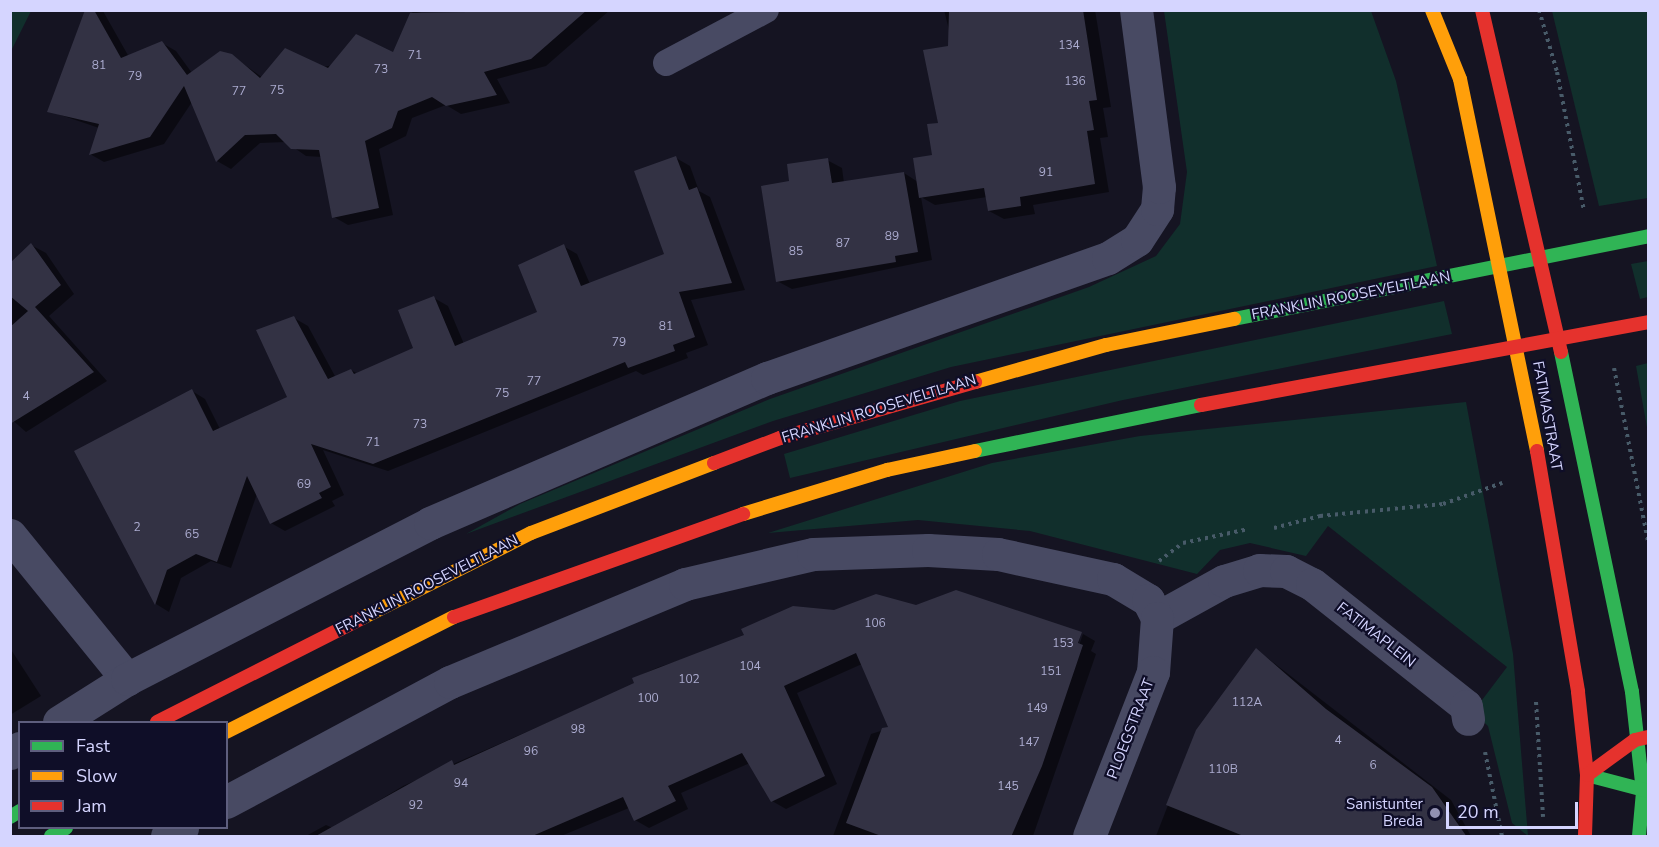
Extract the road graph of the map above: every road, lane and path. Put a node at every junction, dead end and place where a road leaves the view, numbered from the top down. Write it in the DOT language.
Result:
graph roads {
  1 [pos="766,10"];
  2 [pos="1136,10"];
  3 [pos="1432,10"];
  4 [pos="1482,10"];
  5 [pos="666,63"];
  6 [pos="1648,236"];
  7 [pos="1646,322"];
  8 [pos="1500,473"];
  9 [pos="1502,483"];
  10 [pos="1504,495"];
  11 [pos="1254,529"];
  12 [pos="1265,529"];
  13 [pos="10,535"];
  14 [pos="1132,586"];
  15 [pos="1157,618"];
  16 [pos="127,679"];
  17 [pos="1536,696"];
  18 [pos="1468,719"];
  19 [pos="62,721"];
  20 [pos="161,721"];
  21 [pos="228,731"];
  22 [pos="1642,738"];
  23 [pos="1587,775"];
  24 [pos="1646,791"];
  25 [pos="228,800"];
  26 [pos="1544,825"];
  27 [pos="64,829"];
  28 [pos="180,829"];
  29 [pos="51,837"];
  30 [pos="166,837"];
  31 [pos="1089,837"];
  32 [pos="1502,837"];
  33 [pos="1585,837"];
  34 [pos="1639,837"];
  1 -- 5 [label="lane"];
  2 -- 16 [label="street"];
  3 -- 23 [label="main road, FATIMASTRAAT"];
  4 -- 22 [label="main road, FATIMASTRAAT"];
  6 -- 20 [label="main road, FRANKLIN ROOSEVELTLAAN"];
  7 -- 21 [label="main road"];
  8 -- 9 [label="path"];
  9 -- 10 [label="path"];
  9 -- 12 [label="path"];
  11 -- 14 [label="path"];
  13 -- 16 [label="street"];
  14 -- 15 [label="street"];
  14 -- 25 [label="street"];
  15 -- 18 [label="street, FATIMAPLEIN"];
  15 -- 31 [label="street, PLOEGSTRAAT"];
  16 -- 19 [label="street"];
  17 -- 26 [label="path"];
  18 -- 32 [label="path"];
  22 -- 23 [label="main road"];
  22 -- 24 [label="main road, FATIMASTRAAT"];
  23 -- 24 [label="main road"];
  23 -- 33 [label="main road, FATIMASTRAAT"];
  24 -- 34 [label="main road, FATIMASTRAAT"];
  27 -- 29 [label="main road"];
  28 -- 30 [label="street"];
}
